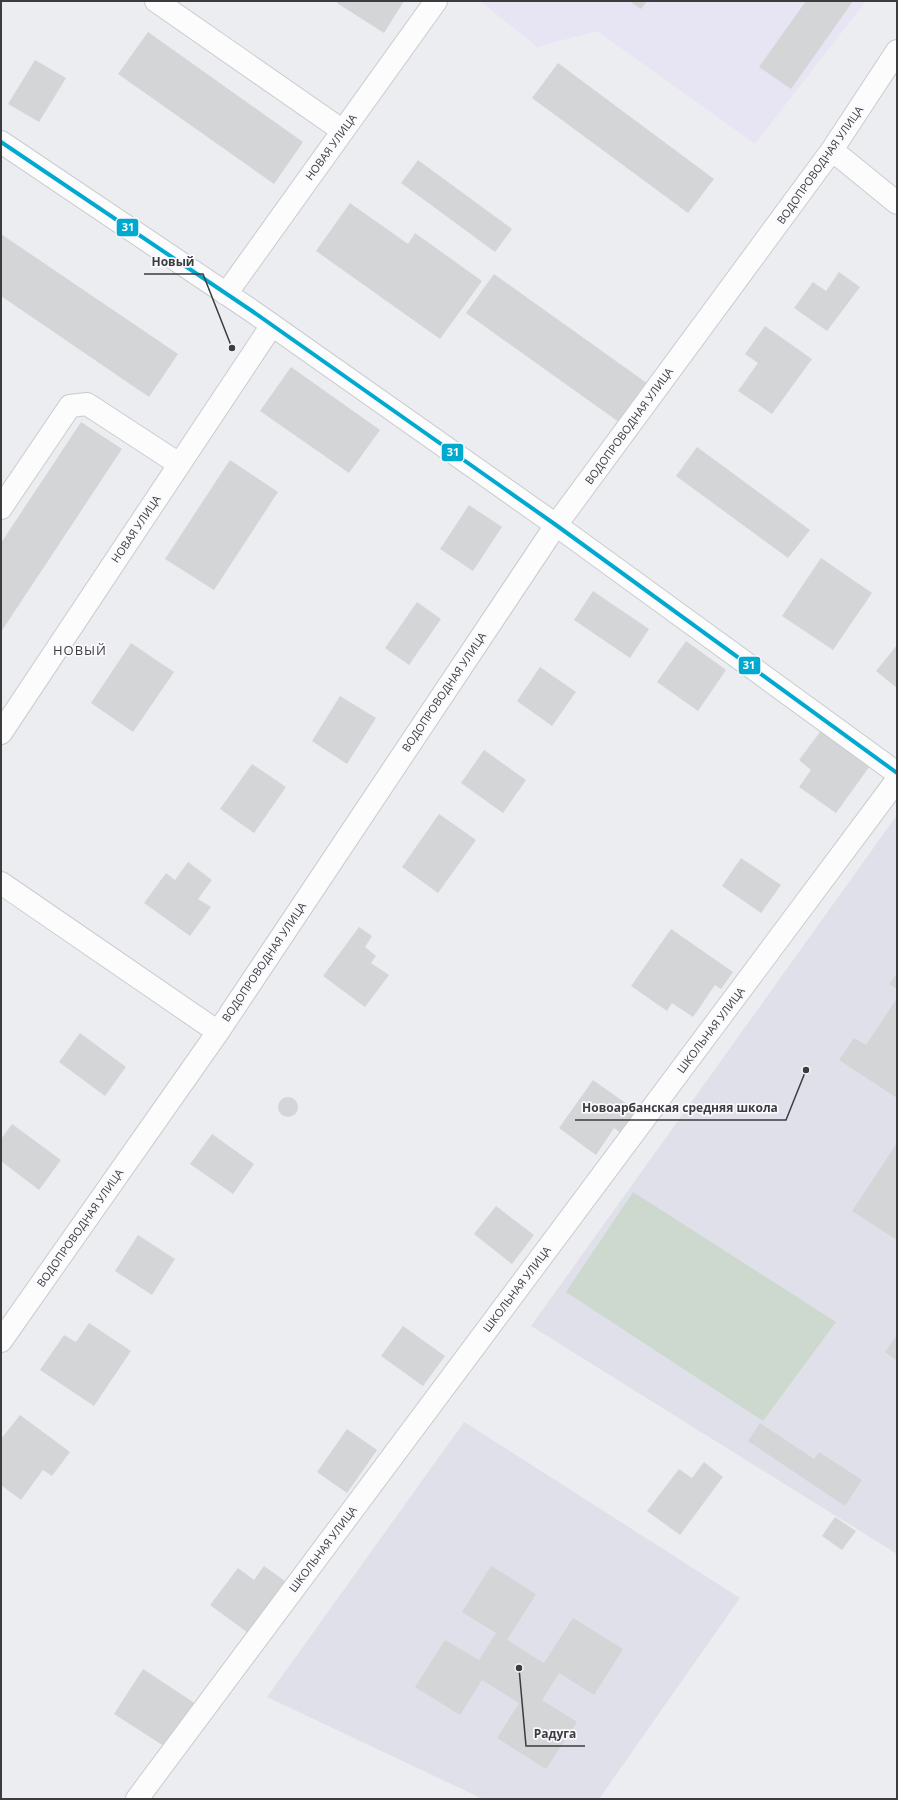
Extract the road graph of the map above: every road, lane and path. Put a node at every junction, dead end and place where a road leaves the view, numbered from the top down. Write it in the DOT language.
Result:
graph roads {
  1 [pos="156,1"];
  2 [pos="436,1"];
  3 [pos="897,51"];
  4 [pos="343,131"];
  5 [pos="1,142"];
  6 [pos="832,150"];
  7 [pos="897,203"];
  8 [pos="226,294"];
  9 [pos="272,325"];
  10 [pos="179,464"];
  11 [pos="1,508"];
  12 [pos="556,525"];
  13 [pos="1,733"];
  14 [pos="897,773"];
  15 [pos="897,780"];
  16 [pos="1,883"];
  17 [pos="218,1032"];
  18 [pos="1,1341"];
  19 [pos="137,1799"];
  1 -- 4 [label="street"];
  2 -- 4 [label="street, НОВАЯ УЛИЦА"];
  3 -- 6 [label="street, ВОДОПРОВОДНАЯ УЛИЦА"];
  4 -- 8 [label="street, НОВАЯ УЛИЦА"];
  5 -- 8 [label="street"];
  6 -- 7 [label="street"];
  6 -- 12 [label="street, ВОДОПРОВОДНАЯ УЛИЦА"];
  8 -- 9 [label="street"];
  9 -- 10 [label="street, НОВАЯ УЛИЦА"];
  9 -- 12 [label="street"];
  10 -- 11 [label="street"];
  10 -- 13 [label="street, НОВАЯ УЛИЦА"];
  12 -- 14 [label="street"];
  12 -- 17 [label="street, ВОДОПРОВОДНАЯ УЛИЦА"];
  15 -- 19 [label="street, ШКОЛЬНАЯ УЛИЦА"];
  16 -- 17 [label="street"];
  17 -- 18 [label="street, ВОДОПРОВОДНАЯ УЛИЦА"];
}
